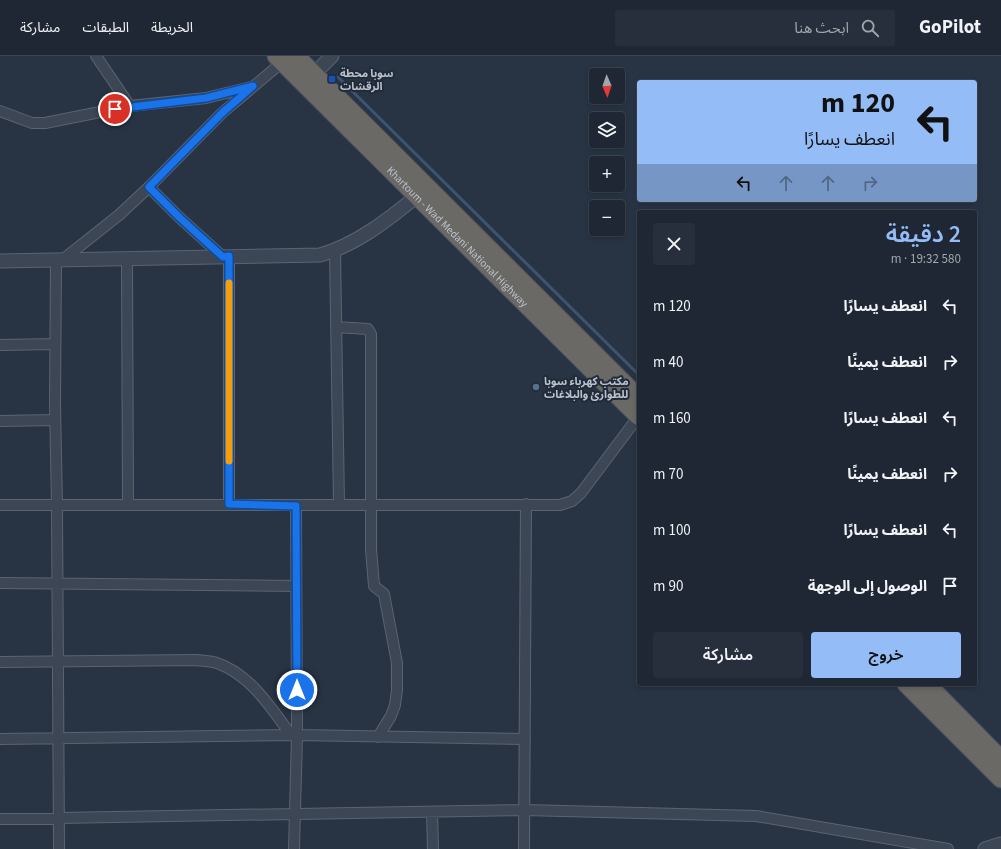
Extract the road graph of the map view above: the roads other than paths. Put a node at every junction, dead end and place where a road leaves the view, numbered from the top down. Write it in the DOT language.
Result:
graph roads {
  1 [pos="96,56"];
  2 [pos="332,56"];
  3 [pos="286,58"];
  4 [pos="309,80"];
  5 [pos="253,86"];
  6 [pos="130,106"];
  7 [pos="0,111"];
  8 [pos="149,187"];
  9 [pos="417,196"];
  10 [pos="335,251"];
  11 [pos="226,256"];
  12 [pos="127,260"];
  13 [pos="0,261"];
  14 [pos="59,261"];
  15 [pos="336,327"];
  16 [pos="54,344"];
  17 [pos="0,345"];
  18 [pos="637,396"];
  19 [pos="637,415"];
  20 [pos="55,420"];
  21 [pos="637,420"];
  22 [pos="0,421"];
  23 [pos="128,504"];
  24 [pos="229,504"];
  25 [pos="339,504"];
  26 [pos="373,504"];
  27 [pos="526,504"];
  28 [pos="0,505"];
  29 [pos="57,505"];
  30 [pos="296,506"];
  31 [pos="0,583"];
  32 [pos="56,583"];
  33 [pos="296,586"];
  34 [pos="57,662"];
  35 [pos="0,663"];
  36 [pos="908,686"];
  37 [pos="929,686"];
  38 [pos="294,735"];
  39 [pos="378,737"];
  40 [pos="0,738"];
  41 [pos="58,738"];
  42 [pos="525,739"];
  43 [pos="1001,759"];
  44 [pos="1001,779"];
  45 [pos="525,810"];
  46 [pos="432,812"];
  47 [pos="295,815"];
  48 [pos="0,820"];
  49 [pos="58,820"];
  50 [pos="1001,844"];
  51 [pos="59,849"];
  52 [pos="294,849"];
  53 [pos="432,849"];
  54 [pos="524,849"];
  55 [pos="948,849"];
  56 [pos="985,849"];
  1 -- 6 [label="street"];
  2 -- 4 [label="street"];
  3 -- 4 [label="highway, Khartoum - Wad Medani National Highway"];
  3 -- 5 [label="street"];
  4 -- 9 [label="highway, Khartoum - Wad Medani National Highway"];
  4 -- 18 [label="highway, Khartoum - Wad Medani National Highway"];
  5 -- 6 [label="street"];
  5 -- 8 [label="street"];
  6 -- 7 [label="street"];
  8 -- 11 [label="street"];
  8 -- 14 [label="street"];
  9 -- 10 [label="street"];
  9 -- 19 [label="highway, Khartoum - Wad Medani National Highway"];
  10 -- 11 [label="street"];
  10 -- 15 [label="street"];
  11 -- 12 [label="street"];
  11 -- 24 [label="street"];
  12 -- 14 [label="street"];
  12 -- 23 [label="street"];
  13 -- 14 [label="street"];
  14 -- 16 [label="street"];
  15 -- 25 [label="street"];
  15 -- 26 [label="street"];
  16 -- 17 [label="street"];
  16 -- 20 [label="street"];
  20 -- 22 [label="street"];
  20 -- 29 [label="street"];
  21 -- 27 [label="street"];
  23 -- 24 [label="street"];
  23 -- 29 [label="street"];
  24 -- 30 [label="street"];
  25 -- 26 [label="street"];
  25 -- 30 [label="street"];
  26 -- 27 [label="street"];
  26 -- 39 [label="street"];
  27 -- 42 [label="street"];
  28 -- 29 [label="street"];
  29 -- 32 [label="street"];
  30 -- 33 [label="street"];
  31 -- 32 [label="street"];
  32 -- 33 [label="street"];
  32 -- 34 [label="street"];
  33 -- 38 [label="street"];
  34 -- 35 [label="street"];
  34 -- 38 [label="street"];
  34 -- 41 [label="street"];
  36 -- 44 [label="highway"];
  37 -- 43 [label="highway"];
  38 -- 39 [label="street"];
  38 -- 41 [label="street"];
  38 -- 47 [label="street"];
  39 -- 42 [label="street"];
  40 -- 41 [label="street"];
  41 -- 49 [label="street"];
  42 -- 45 [label="street"];
  45 -- 46 [label="street"];
  45 -- 54 [label="street"];
  45 -- 55 [label="street"];
  46 -- 47 [label="street"];
  46 -- 53 [label="street"];
  47 -- 49 [label="street"];
  47 -- 52 [label="street"];
  48 -- 49 [label="street"];
  49 -- 51 [label="street"];
  50 -- 56 [label="street"];
}
